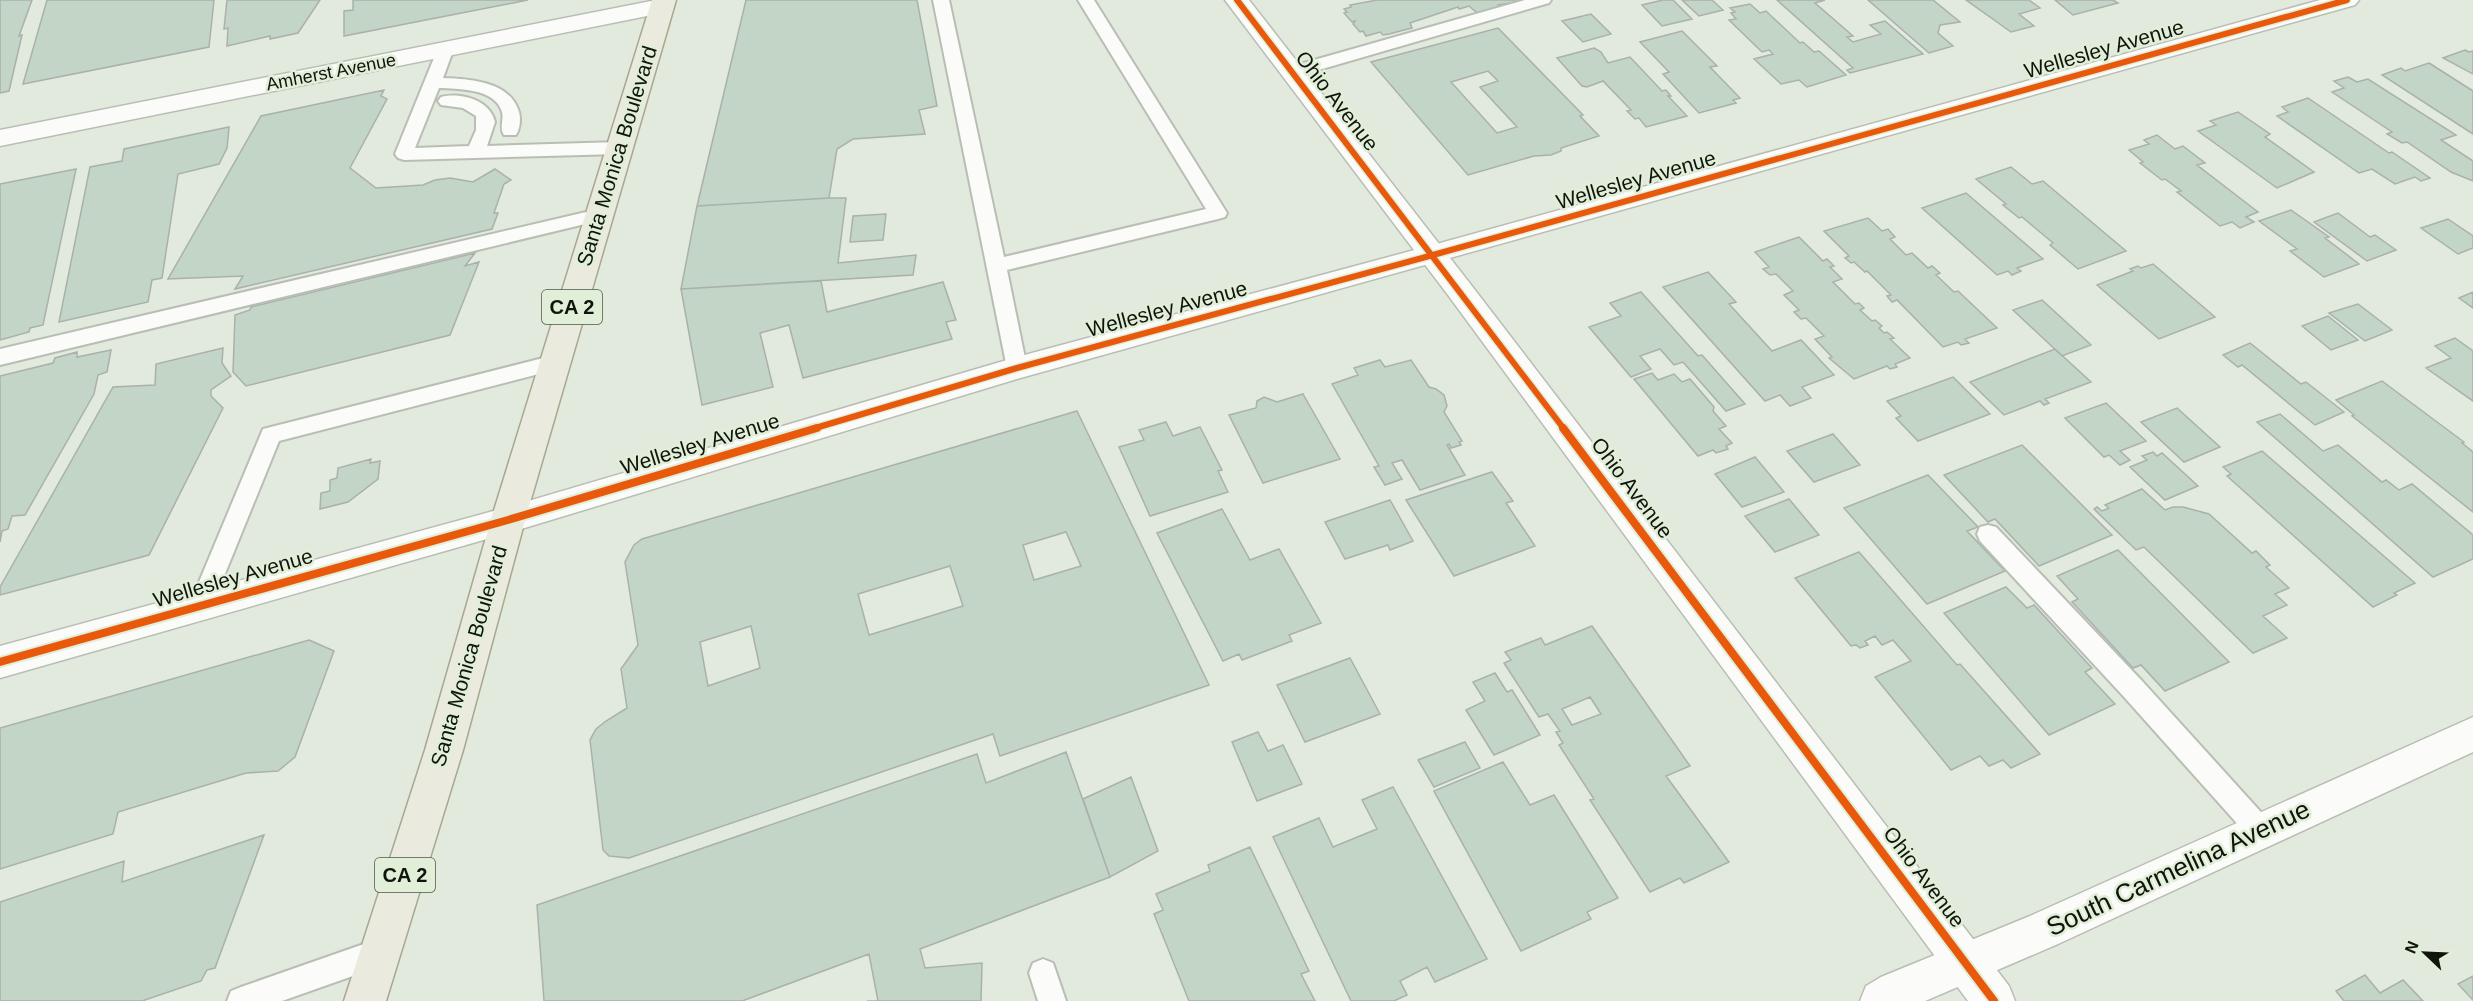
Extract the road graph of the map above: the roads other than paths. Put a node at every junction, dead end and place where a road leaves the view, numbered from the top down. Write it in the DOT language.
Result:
graph roads {
  1 [pos="941,0"];
  2 [pos="1086,0"];
  3 [pos="1236,0"];
  4 [pos="1543,0"];
  5 [pos="2347,0"];
  6 [pos="663,3"];
  7 [pos="447,48"];
  8 [pos="1292,72"];
  9 [pos="432,83"];
  10 [pos="447,101"];
  11 [pos="510,131"];
  12 [pos="0,138"];
  13 [pos="620,148"];
  14 [pos="475,152"];
  15 [pos="599,215"];
  16 [pos="1433,255"];
  17 [pos="996,266"];
  18 [pos="0,357"];
  19 [pos="555,363"];
  20 [pos="1017,368"];
  21 [pos="508,520"];
  22 [pos="1988,534"];
  23 [pos="201,606"];
  24 [pos="0,662"];
  25 [pos="2473,734"];
  26 [pos="2260,830"];
  27 [pos="381,952"];
  28 [pos="1966,963"];
  29 [pos="1043,973"];
  30 [pos="241,1001"];
  31 [pos="365,1001"];
  32 [pos="1052,1001"];
  33 [pos="1881,1001"];
  34 [pos="1994,1001"];
  1 -- 17 [label="lane"];
  2 -- 17 [label="lane"];
  3 -- 8 [label="street, Ohio Avenue"];
  4 -- 8 [label="lane"];
  5 -- 16 [label="street, Wellesley Avenue"];
  6 -- 7 [label="street, Amherst Avenue"];
  6 -- 13 [label="main road, Santa Monica Boulevard / CA 2"];
  7 -- 9 [label="lane"];
  7 -- 12 [label="street, Amherst Avenue"];
  8 -- 16 [label="street, Ohio Avenue"];
  9 -- 11 [label="lane"];
  9 -- 14 [label="lane"];
  10 -- 14 [label="lane"];
  13 -- 14 [label="lane"];
  13 -- 15 [label="main road, Santa Monica Boulevard / CA 2"];
  15 -- 18 [label="lane"];
  15 -- 19 [label="main road, Santa Monica Boulevard / CA 2"];
  16 -- 20 [label="street, Wellesley Avenue"];
  16 -- 28 [label="street, Ohio Avenue"];
  17 -- 20 [label="lane"];
  19 -- 21 [label="main road, Santa Monica Boulevard / CA 2"];
  19 -- 23 [label="lane"];
  20 -- 21 [label="street, Wellesley Avenue"];
  21 -- 23 [label="street, Wellesley Avenue"];
  21 -- 27 [label="main road, Santa Monica Boulevard / CA 2"];
  22 -- 26 [label="lane"];
  23 -- 24 [label="street, Wellesley Avenue"];
  25 -- 26 [label="street, South Carmelina Avenue"];
  26 -- 28 [label="street, South Carmelina Avenue"];
  27 -- 30 [label="lane"];
  27 -- 31 [label="main road, Santa Monica Boulevard / CA 2"];
  28 -- 33 [label="street, South Carmelina Avenue"];
  28 -- 34 [label="street, Ohio Avenue"];
  29 -- 32 [label="lane"];
}
